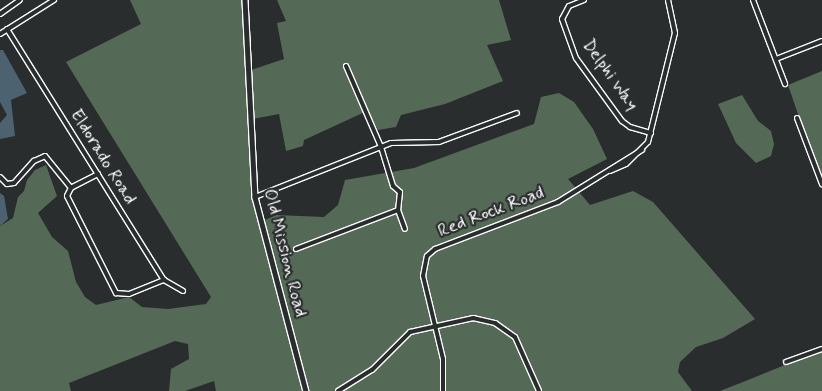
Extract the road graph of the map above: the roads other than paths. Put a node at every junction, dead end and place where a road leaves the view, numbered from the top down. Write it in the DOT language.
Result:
graph roads {
  1 [pos="20,0"];
  2 [pos="54,0"];
  3 [pos="245,0"];
  4 [pos="584,0"];
  5 [pos="668,0"];
  6 [pos="753,0"];
  7 [pos="0,14"];
  8 [pos="7,29"];
  9 [pos="0,34"];
  10 [pos="822,41"];
  11 [pos="776,59"];
  12 [pos="346,66"];
  13 [pos="785,84"];
  14 [pos="517,114"];
  15 [pos="797,118"];
  16 [pos="650,133"];
  17 [pos="381,147"];
  18 [pos="642,150"];
  19 [pos="624,159"];
  20 [pos="626,164"];
  21 [pos="608,172"];
  22 [pos="98,174"];
  23 [pos="0,177"];
  24 [pos="822,184"];
  25 [pos="71,188"];
  26 [pos="255,197"];
  27 [pos="398,210"];
  28 [pos="405,229"];
  29 [pos="296,249"];
  30 [pos="164,280"];
  31 [pos="183,290"];
  32 [pos="435,326"];
  33 [pos="822,349"];
  34 [pos="786,362"];
  35 [pos="306,391"];
  36 [pos="338,391"];
  37 [pos="443,391"];
  38 [pos="539,391"];
  1 -- 7 [label="street"];
  2 -- 8 [label="street"];
  3 -- 26 [label="street, Old Mission Road"];
  4 -- 16 [label="street, Delphi Way"];
  5 -- 16 [label="street, Red Rock Road"];
  6 -- 11 [label="street"];
  8 -- 9 [label="street"];
  8 -- 22 [label="street, Eldorado Road"];
  10 -- 11 [label="street"];
  11 -- 13 [label="street"];
  12 -- 17 [label="street"];
  14 -- 17 [label="street"];
  15 -- 24 [label="street"];
  16 -- 18 [label="street, Red Rock Road"];
  17 -- 26 [label="street"];
  17 -- 27 [label="street"];
  18 -- 19 [label="street, Red Rock Road"];
  18 -- 20 [label="street, Red Rock Road"];
  19 -- 20 [label="street"];
  19 -- 21 [label="street, Red Rock Road"];
  20 -- 21 [label="street, Red Rock Road"];
  21 -- 32 [label="street, Red Rock Road"];
  22 -- 25 [label="street"];
  22 -- 30 [label="street, Eldorado Road"];
  23 -- 25 [label="street"];
  25 -- 30 [label="street"];
  26 -- 35 [label="street, Old Mission Road"];
  27 -- 28 [label="street"];
  27 -- 29 [label="street"];
  30 -- 31 [label="street"];
  32 -- 36 [label="street"];
  32 -- 37 [label="street, Red Rock Road"];
  32 -- 38 [label="street"];
  33 -- 34 [label="street"];
}
